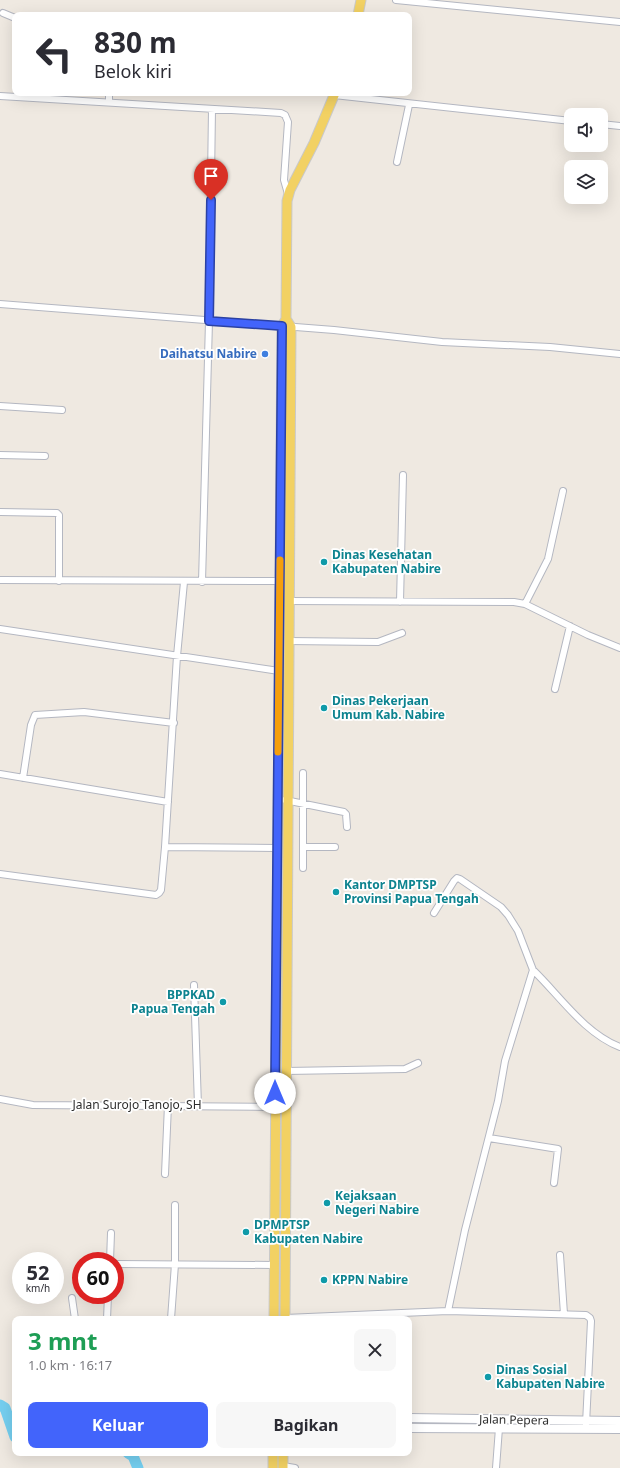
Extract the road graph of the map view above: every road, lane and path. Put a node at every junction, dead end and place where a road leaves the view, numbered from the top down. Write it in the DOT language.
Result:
graph roads {
  1 [pos="361,0"];
  2 [pos="396,0"];
  3 [pos="359,12"];
  4 [pos="3,14"];
  5 [pos="12,17"];
  6 [pos="620,22"];
  7 [pos="0,96"];
  8 [pos="109,96"];
  9 [pos="333,96"];
  10 [pos="348,96"];
  11 [pos="109,102"];
  12 [pos="409,105"];
  13 [pos="212,109"];
  14 [pos="564,120"];
  15 [pos="608,125"];
  16 [pos="620,126"];
  17 [pos="397,162"];
  18 [pos="288,194"];
  19 [pos="0,304"];
  20 [pos="209,321"];
  21 [pos="286,324"];
  22 [pos="620,354"];
  23 [pos="0,406"];
  24 [pos="62,410"];
  25 [pos="0,455"];
  26 [pos="45,456"];
  27 [pos="403,475"];
  28 [pos="563,491"];
  29 [pos="0,512"];
  30 [pos="0,580"];
  31 [pos="59,581"];
  32 [pos="280,581"];
  33 [pos="184,582"];
  34 [pos="202,582"];
  35 [pos="288,601"];
  36 [pos="400,602"];
  37 [pos="525,604"];
  38 [pos="570,626"];
  39 [pos="0,629"];
  40 [pos="402,633"];
  41 [pos="288,641"];
  42 [pos="620,648"];
  43 [pos="177,656"];
  44 [pos="279,671"];
  45 [pos="555,689"];
  46 [pos="174,723"];
  47 [pos="303,773"];
  48 [pos="0,774"];
  49 [pos="23,778"];
  50 [pos="278,800"];
  51 [pos="287,800"];
  52 [pos="168,802"];
  53 [pos="303,803"];
  54 [pos="347,827"];
  55 [pos="165,847"];
  56 [pos="303,847"];
  57 [pos="335,847"];
  58 [pos="277,848"];
  59 [pos="303,868"];
  60 [pos="0,874"];
  61 [pos="434,913"];
  62 [pos="533,970"];
  63 [pos="194,985"];
  64 [pos="286,1036"];
  65 [pos="276,1037"];
  66 [pos="620,1047"];
  67 [pos="418,1063"];
  68 [pos="286,1071"];
  69 [pos="0,1099"];
  70 [pos="168,1105"];
  71 [pos="198,1106"];
  72 [pos="275,1107"];
  73 [pos="488,1138"];
  74 [pos="165,1174"];
  75 [pos="554,1183"];
  76 [pos="175,1205"];
  77 [pos="275,1210"];
  78 [pos="285,1210"];
  79 [pos="111,1233"];
  80 [pos="110,1252"];
  81 [pos="560,1255"];
  82 [pos="124,1264"];
  83 [pos="175,1264"];
  84 [pos="274,1265"];
  85 [pos="73,1304"];
  86 [pos="108,1304"];
  87 [pos="448,1311"];
  88 [pos="564,1314"];
  89 [pos="75,1316"];
  90 [pos="107,1316"];
  91 [pos="171,1316"];
  92 [pos="274,1316"];
  93 [pos="285,1316"];
  94 [pos="332,1316"];
  95 [pos="412,1418"];
  96 [pos="440,1419"];
  97 [pos="620,1421"];
  98 [pos="586,1425"];
  99 [pos="412,1428"];
  100 [pos="440,1428"];
  101 [pos="499,1428"];
  102 [pos="620,1429"];
  103 [pos="273,1456"];
  104 [pos="283,1456"];
  105 [pos="283,1467"];
  106 [pos="273,1468"];
  107 [pos="295,1468"];
  108 [pos="496,1468"];
  1 -- 3 [label="main road"];
  2 -- 6 [label="street"];
  4 -- 5 [label="street"];
  7 -- 11 [label="street"];
  8 -- 11 [label="street"];
  9 -- 18 [label="main road"];
  10 -- 12 [label="street"];
  11 -- 13 [label="street"];
  12 -- 14 [label="street"];
  12 -- 17 [label="street"];
  13 -- 18 [label="street"];
  13 -- 20 [label="street"];
  15 -- 16 [label="street"];
  18 -- 21 [label="main road"];
  19 -- 20 [label="street"];
  20 -- 21 [label="street"];
  20 -- 34 [label="street"];
  21 -- 22 [label="street"];
  21 -- 32 [label="main road"];
  21 -- 35 [label="main road"];
  23 -- 24 [label="street"];
  25 -- 26 [label="street"];
  27 -- 36 [label="street"];
  28 -- 37 [label="street"];
  29 -- 31 [label="street"];
  30 -- 31 [label="street"];
  31 -- 33 [label="street"];
  32 -- 34 [label="street"];
  32 -- 44 [label="main road"];
  33 -- 34 [label="street"];
  33 -- 43 [label="street"];
  35 -- 36 [label="street"];
  35 -- 41 [label="main road"];
  36 -- 37 [label="street"];
  37 -- 38 [label="street"];
  38 -- 42 [label="street"];
  38 -- 45 [label="street"];
  39 -- 43 [label="street"];
  40 -- 41 [label="street"];
  41 -- 51 [label="main road"];
  43 -- 44 [label="street"];
  43 -- 46 [label="street"];
  44 -- 50 [label="main road"];
  46 -- 49 [label="street"];
  46 -- 52 [label="street"];
  47 -- 53 [label="street"];
  48 -- 49 [label="street"];
  49 -- 52 [label="street"];
  50 -- 51 [label="street"];
  50 -- 58 [label="main road"];
  51 -- 53 [label="street"];
  51 -- 64 [label="main road"];
  52 -- 55 [label="street"];
  53 -- 54 [label="street"];
  53 -- 56 [label="street"];
  55 -- 58 [label="street"];
  55 -- 60 [label="street"];
  56 -- 57 [label="street"];
  56 -- 59 [label="street"];
  58 -- 65 [label="main road"];
  61 -- 62 [label="street"];
  62 -- 66 [label="street"];
  62 -- 73 [label="street"];
  63 -- 71 [label="street"];
  64 -- 65 [label="main road"];
  64 -- 68 [label="main road"];
  65 -- 72 [label="main road"];
  67 -- 68 [label="street"];
  68 -- 78 [label="main road"];
  69 -- 70 [label="street, Jalan Surojo Tanojo, SH"];
  70 -- 71 [label="street, Jalan Surojo Tanojo, SH"];
  70 -- 74 [label="street"];
  71 -- 72 [label="street, Jalan Surojo Tanojo, SH"];
  72 -- 77 [label="main road"];
  73 -- 75 [label="street"];
  73 -- 87 [label="street"];
  76 -- 83 [label="street"];
  77 -- 78 [label="main road"];
  77 -- 84 [label="main road"];
  78 -- 93 [label="main road"];
  79 -- 80 [label="street"];
  81 -- 88 [label="street"];
  82 -- 83 [label="street"];
  83 -- 84 [label="street"];
  83 -- 91 [label="street"];
  84 -- 92 [label="main road"];
  85 -- 89 [label="street"];
  86 -- 90 [label="street"];
  87 -- 88 [label="street"];
  87 -- 94 [label="street"];
  88 -- 98 [label="street"];
  95 -- 96 [label="main road, Jalan Pepera"];
  96 -- 98 [label="main road, Jalan Pepera"];
  96 -- 100 [label="main road"];
  97 -- 98 [label="main road, Jalan Pepera"];
  98 -- 101 [label="main road, Jalan Pepera"];
  98 -- 102 [label="main road, Jalan Pepera"];
  99 -- 100 [label="main road, Jalan Pepera"];
  100 -- 101 [label="main road, Jalan Pepera"];
  101 -- 108 [label="street"];
  103 -- 106 [label="main road"];
  104 -- 105 [label="main road"];
  105 -- 107 [label="street"];
}
